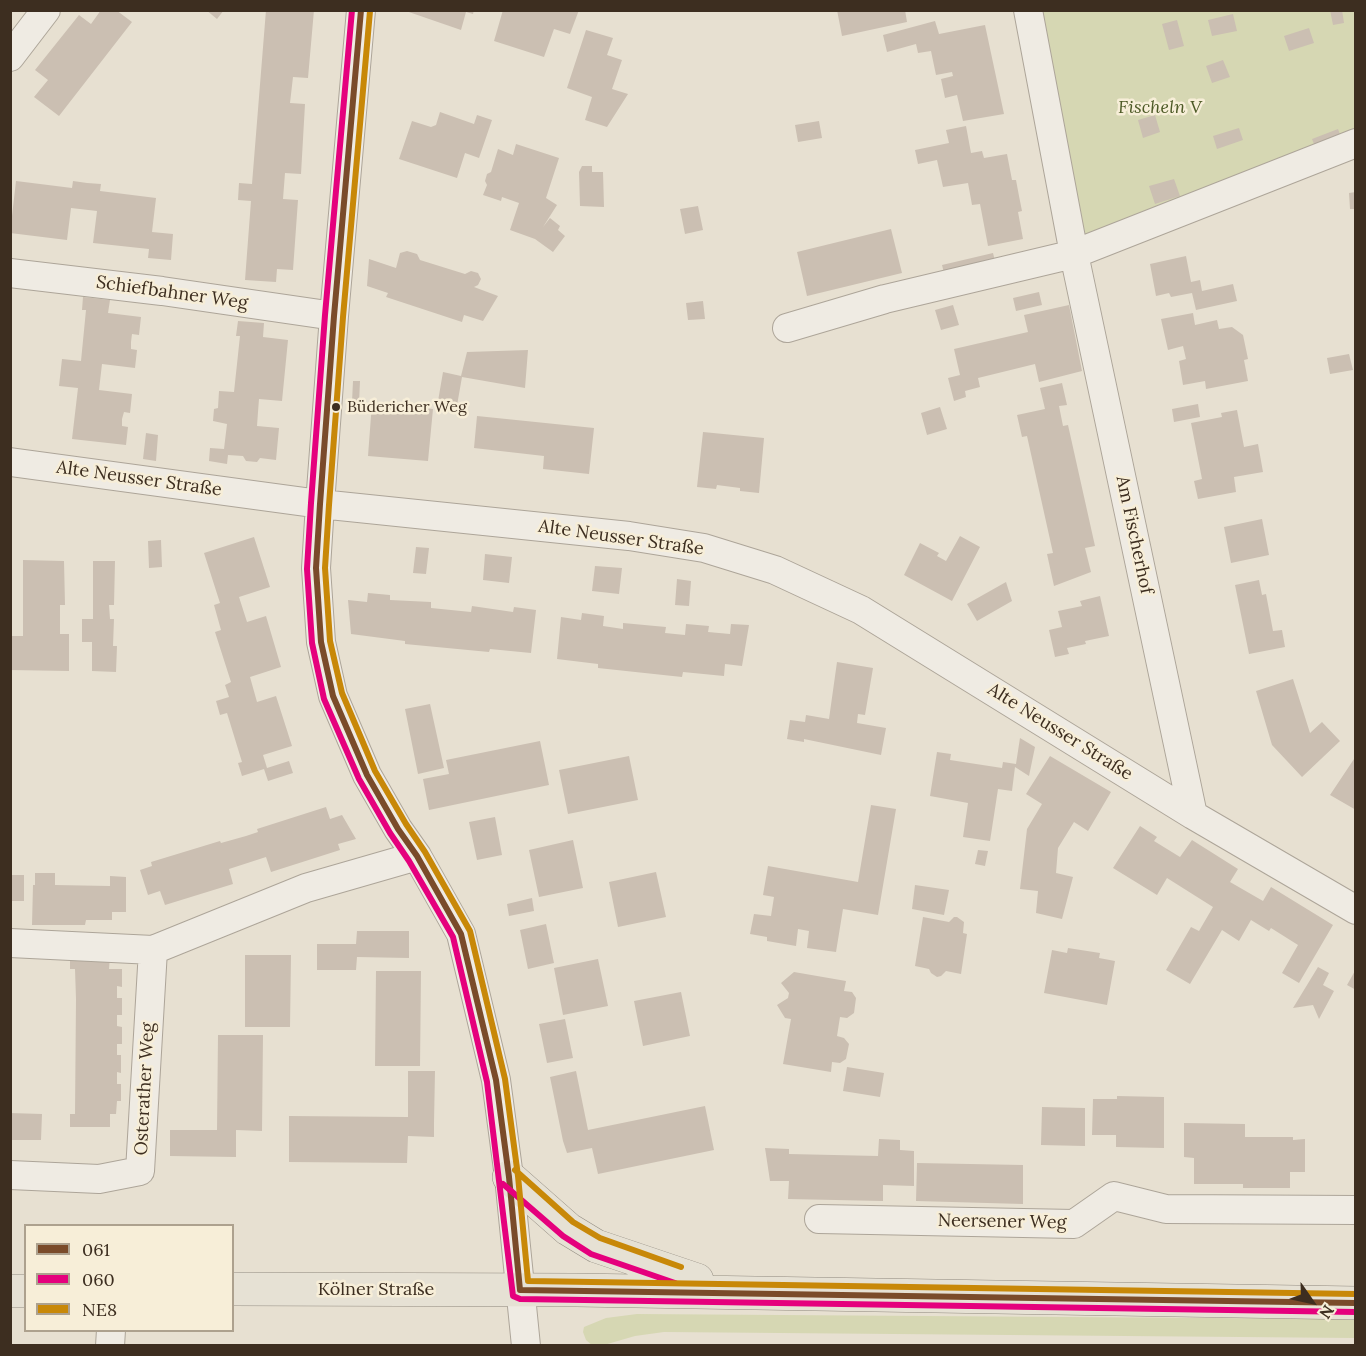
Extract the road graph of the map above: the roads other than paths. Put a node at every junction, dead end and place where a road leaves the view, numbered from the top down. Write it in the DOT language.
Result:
graph roads {
  1 [pos="46,10"];
  2 [pos="361,10"];
  3 [pos="1028,10"];
  4 [pos="10,57"];
  5 [pos="1356,143"];
  6 [pos="1074,254"];
  7 [pos="10,273"];
  8 [pos="334,316"];
  9 [pos="788,328"];
  10 [pos="10,462"];
  11 [pos="320,504"];
  12 [pos="1194,815"];
  13 [pos="417,856"];
  14 [pos="1356,910"];
  15 [pos="10,943"];
  16 [pos="153,950"];
  17 [pos="10,1175"];
  18 [pos="509,1177"];
  19 [pos="1356,1210"];
  20 [pos="819,1219"];
  21 [pos="234,1289"];
  22 [pos="520,1290"];
  23 [pos="736,1292"];
  24 [pos="1356,1303"];
  25 [pos="526,1346"];
  1 -- 4 [label="street"];
  2 -- 8 [label="street"];
  3 -- 6 [label="street, Am Fischerhof"];
  5 -- 6 [label="street"];
  6 -- 9 [label="street"];
  6 -- 12 [label="street, Am Fischerhof"];
  7 -- 8 [label="street, Schiefbahner Weg"];
  8 -- 11 [label="street"];
  10 -- 11 [label="street, Alte Neusser Straße"];
  11 -- 12 [label="street, Alte Neusser Straße"];
  11 -- 13 [label="street"];
  12 -- 14 [label="street, Alte Neusser Straße"];
  13 -- 16 [label="street"];
  13 -- 18 [label="street"];
  15 -- 16 [label="street"];
  16 -- 17 [label="street, Osterather Weg"];
  18 -- 22 [label="street"];
  18 -- 23 [label="main road"];
  19 -- 20 [label="street, Neersener Weg"];
  21 -- 22 [label="main road, Kölner Straße"];
  22 -- 23 [label="main road, Kölner Straße"];
  22 -- 25 [label="street"];
  23 -- 24 [label="main road, Kölner Straße"];
}
